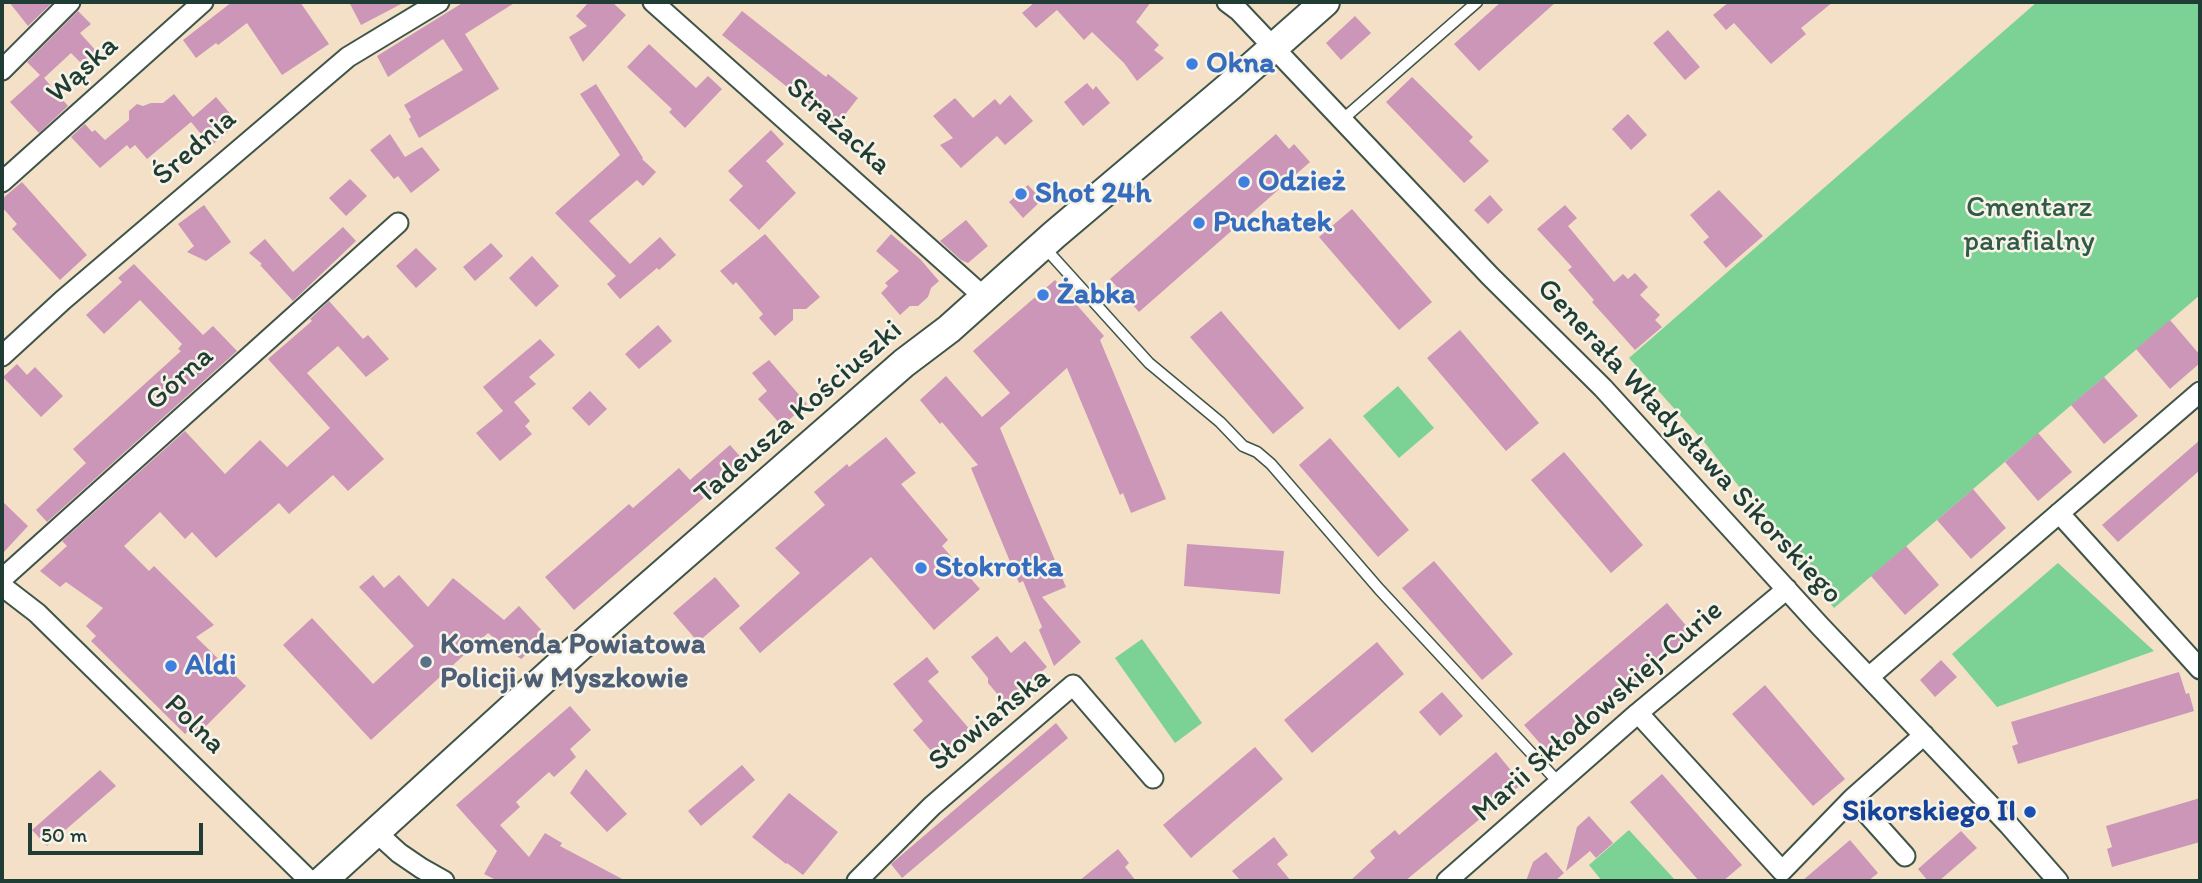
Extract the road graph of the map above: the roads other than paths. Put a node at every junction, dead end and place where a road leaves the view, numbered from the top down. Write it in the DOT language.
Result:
graph roads {
  1 [pos="70,2"];
  2 [pos="203,2"];
  3 [pos="439,2"];
  4 [pos="653,2"];
  5 [pos="1227,2"];
  6 [pos="1325,2"];
  7 [pos="1477,2"];
  8 [pos="1273,47"];
  9 [pos="2,70"];
  10 [pos="1342,120"];
  11 [pos="2,182"];
  12 [pos="398,223"];
  13 [pos="1042,246"];
  14 [pos="984,297"];
  15 [pos="2,356"];
  16 [pos="2200,392"];
  17 [pos="2059,513"];
  18 [pos="2,579"];
  19 [pos="2,586"];
  20 [pos="1787,589"];
  21 [pos="2200,669"];
  22 [pos="1870,677"];
  23 [pos="1638,713"];
  24 [pos="1924,735"];
  25 [pos="1153,778"];
  26 [pos="1559,784"];
  27 [pos="1853,798"];
  28 [pos="377,833"];
  29 [pos="1905,856"];
  30 [pos="310,881"];
  31 [pos="323,881"];
  32 [pos="444,881"];
  33 [pos="857,881"];
  34 [pos="1447,881"];
  35 [pos="2058,881"];
  1 -- 9 [label="street"];
  2 -- 11 [label="street, Wąska"];
  3 -- 15 [label="street, Średnia"];
  4 -- 14 [label="street, Strażacka"];
  5 -- 8 [label="street, Generała Władysława Sikorskiego"];
  6 -- 8 [label="main road, Tadeusza Kościuszki"];
  7 -- 10 [label="lane"];
  8 -- 10 [label="street, Generała Władysława Sikorskiego"];
  8 -- 13 [label="main road, Tadeusza Kościuszki"];
  10 -- 20 [label="street, Generała Władysława Sikorskiego"];
  12 -- 18 [label="street, Górna"];
  13 -- 14 [label="main road, Tadeusza Kościuszki"];
  13 -- 26 [label="lane"];
  14 -- 28 [label="main road, Tadeusza Kościuszki"];
  16 -- 17 [label="street"];
  17 -- 21 [label="street"];
  17 -- 22 [label="street"];
  19 -- 30 [label="street, Polna"];
  20 -- 22 [label="street, Generała Władysława Sikorskiego"];
  20 -- 23 [label="street, Marii Skłodowskiej-Curie"];
  22 -- 24 [label="street, Generała Władysława Sikorskiego"];
  23 -- 26 [label="street, Marii Skłodowskiej-Curie"];
  23 -- 27 [label="street"];
  24 -- 27 [label="street"];
  24 -- 35 [label="street, Generała Władysława Sikorskiego"];
  25 -- 33 [label="street, Słowiańska"];
  26 -- 34 [label="street, Marii Skłodowskiej-Curie"];
  27 -- 29 [label="street"];
  28 -- 31 [label="main road, Tadeusza Kościuszki"];
  28 -- 32 [label="street"];
}
